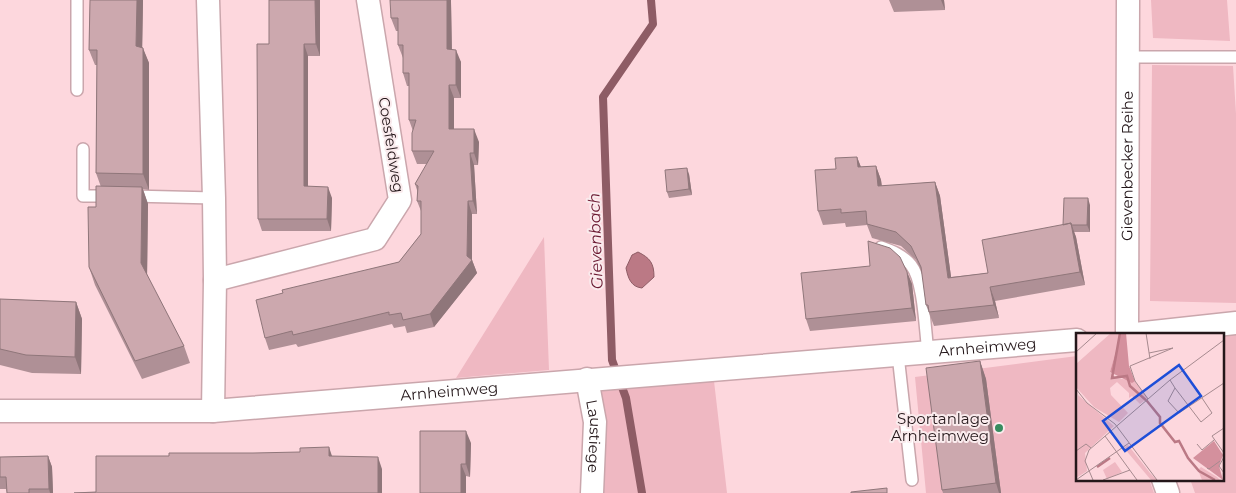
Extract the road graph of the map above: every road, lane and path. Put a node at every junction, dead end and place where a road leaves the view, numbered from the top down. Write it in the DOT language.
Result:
graph roads {
  1 [pos="77,0"];
  2 [pos="208,0"];
  3 [pos="368,0"];
  4 [pos="1128,0"];
  5 [pos="1236,57"];
  6 [pos="1127,58"];
  7 [pos="77,90"];
  8 [pos="83,149"];
  9 [pos="214,198"];
  10 [pos="873,245"];
  11 [pos="215,280"];
  12 [pos="1236,323"];
  13 [pos="1127,333"];
  14 [pos="1144,333"];
  15 [pos="1076,340"];
  16 [pos="928,352"];
  17 [pos="898,355"];
  18 [pos="592,379"];
  19 [pos="0,411"];
  20 [pos="213,411"];
  21 [pos="912,480"];
  22 [pos="1163,480"];
  23 [pos="592,493"];
  24 [pos="1168,493"];
  1 -- 7 [label="lane"];
  2 -- 9 [label="street"];
  3 -- 11 [label="street, Coesfeldweg"];
  4 -- 6 [label="street, Gievenbecker Reihe"];
  5 -- 6 [label="lane"];
  6 -- 13 [label="street, Gievenbecker Reihe"];
  8 -- 9 [label="lane"];
  9 -- 11 [label="street"];
  10 -- 16 [label="lane"];
  11 -- 20 [label="street"];
  12 -- 14 [label="street"];
  15 -- 16 [label="street, Arnheimweg"];
  16 -- 17 [label="street, Arnheimweg"];
  17 -- 18 [label="street, Arnheimweg"];
  17 -- 21 [label="lane"];
  18 -- 20 [label="street, Arnheimweg"];
  18 -- 23 [label="street, Laustiege"];
  19 -- 20 [label="street, Arnheimweg"];
  22 -- 24 [label="street"];
}
